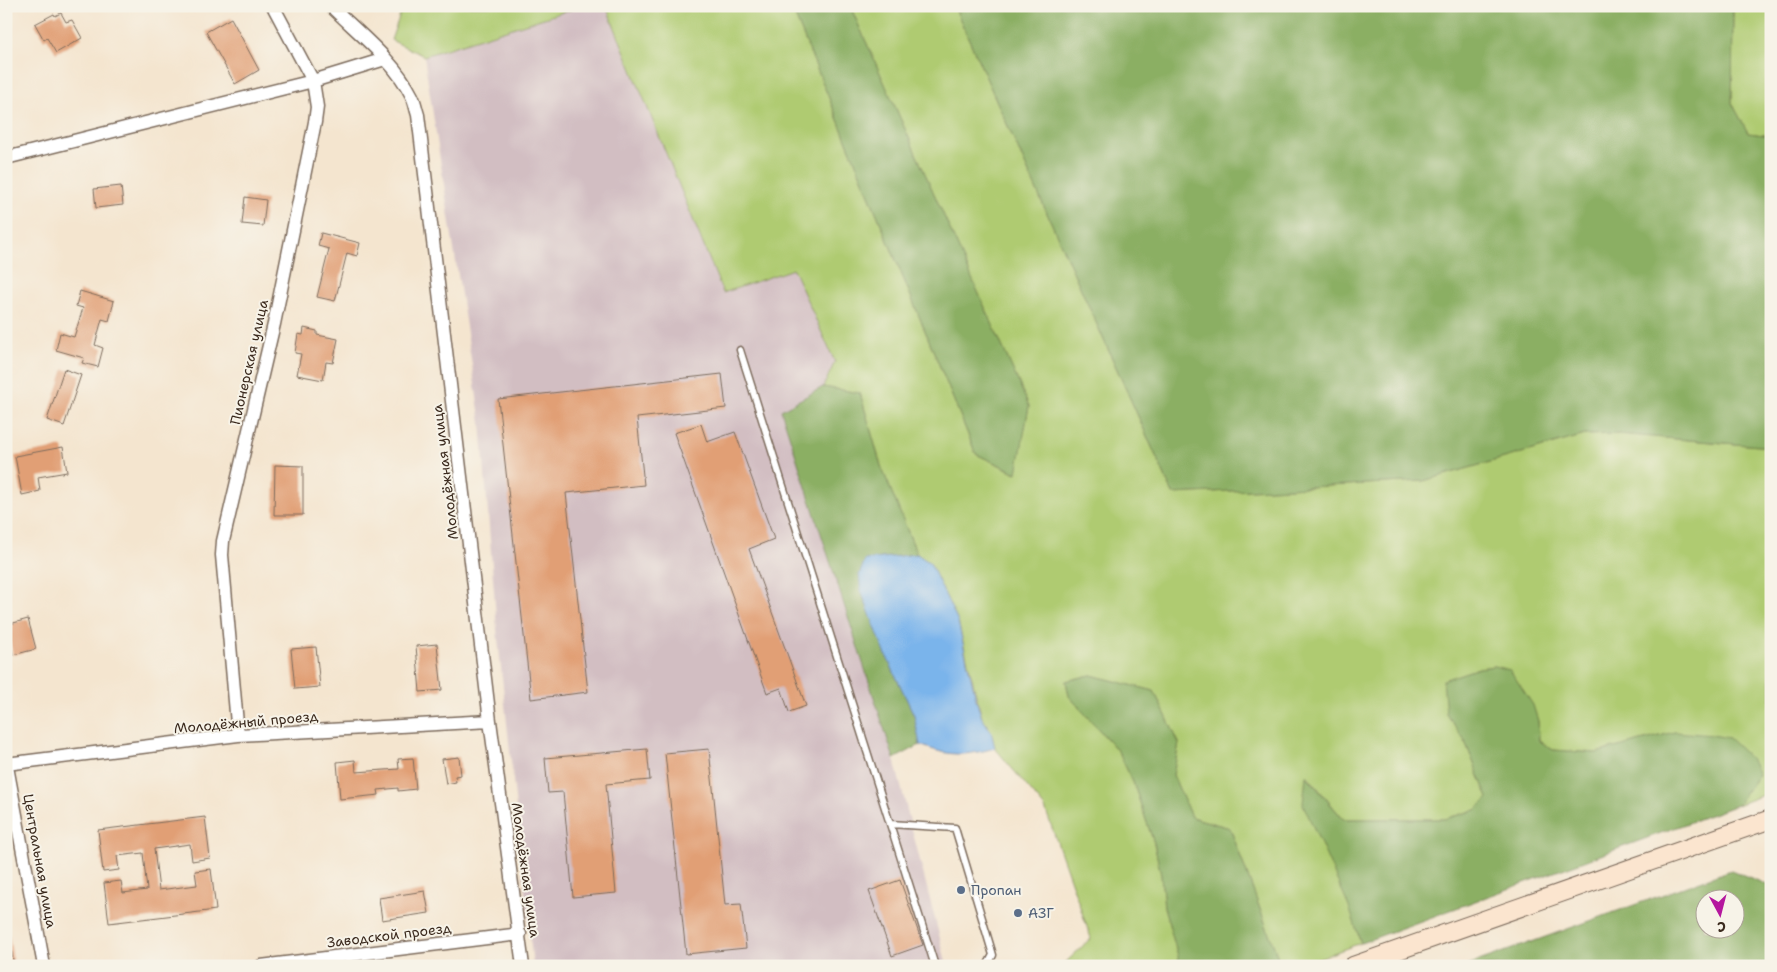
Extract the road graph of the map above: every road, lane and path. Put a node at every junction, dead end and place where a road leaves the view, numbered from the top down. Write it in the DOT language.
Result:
graph roads {
  1 [pos="273,6"];
  2 [pos="331,6"];
  3 [pos="385,59"];
  4 [pos="313,81"];
  5 [pos="6,158"];
  6 [pos="740,350"];
  7 [pos="490,721"];
  8 [pos="238,735"];
  9 [pos="6,763"];
  10 [pos="1771,819"];
  11 [pos="890,824"];
  12 [pos="520,934"];
  13 [pos="44,966"];
  14 [pos="261,966"];
  15 [pos="523,966"];
  16 [pos="935,966"];
  17 [pos="987,966"];
  18 [pos="1353,966"];
  1 -- 4 [label="street, Пионерская улица"];
  2 -- 3 [label="street, Молодёжная улица"];
  3 -- 4 [label="street"];
  3 -- 7 [label="street, Молодёжная улица"];
  4 -- 5 [label="street"];
  4 -- 8 [label="street, Пионерская улица"];
  6 -- 11 [label="lane"];
  7 -- 8 [label="street, Молодёжный проезд"];
  7 -- 12 [label="street, Молодёжная улица"];
  8 -- 9 [label="street, Молодёжный проезд"];
  9 -- 13 [label="street, Центральная улица"];
  10 -- 18 [label="main road"];
  11 -- 16 [label="lane"];
  11 -- 17 [label="lane"];
  12 -- 14 [label="street, Заводской проезд"];
  12 -- 15 [label="street, Молодёжная улица"];
}
